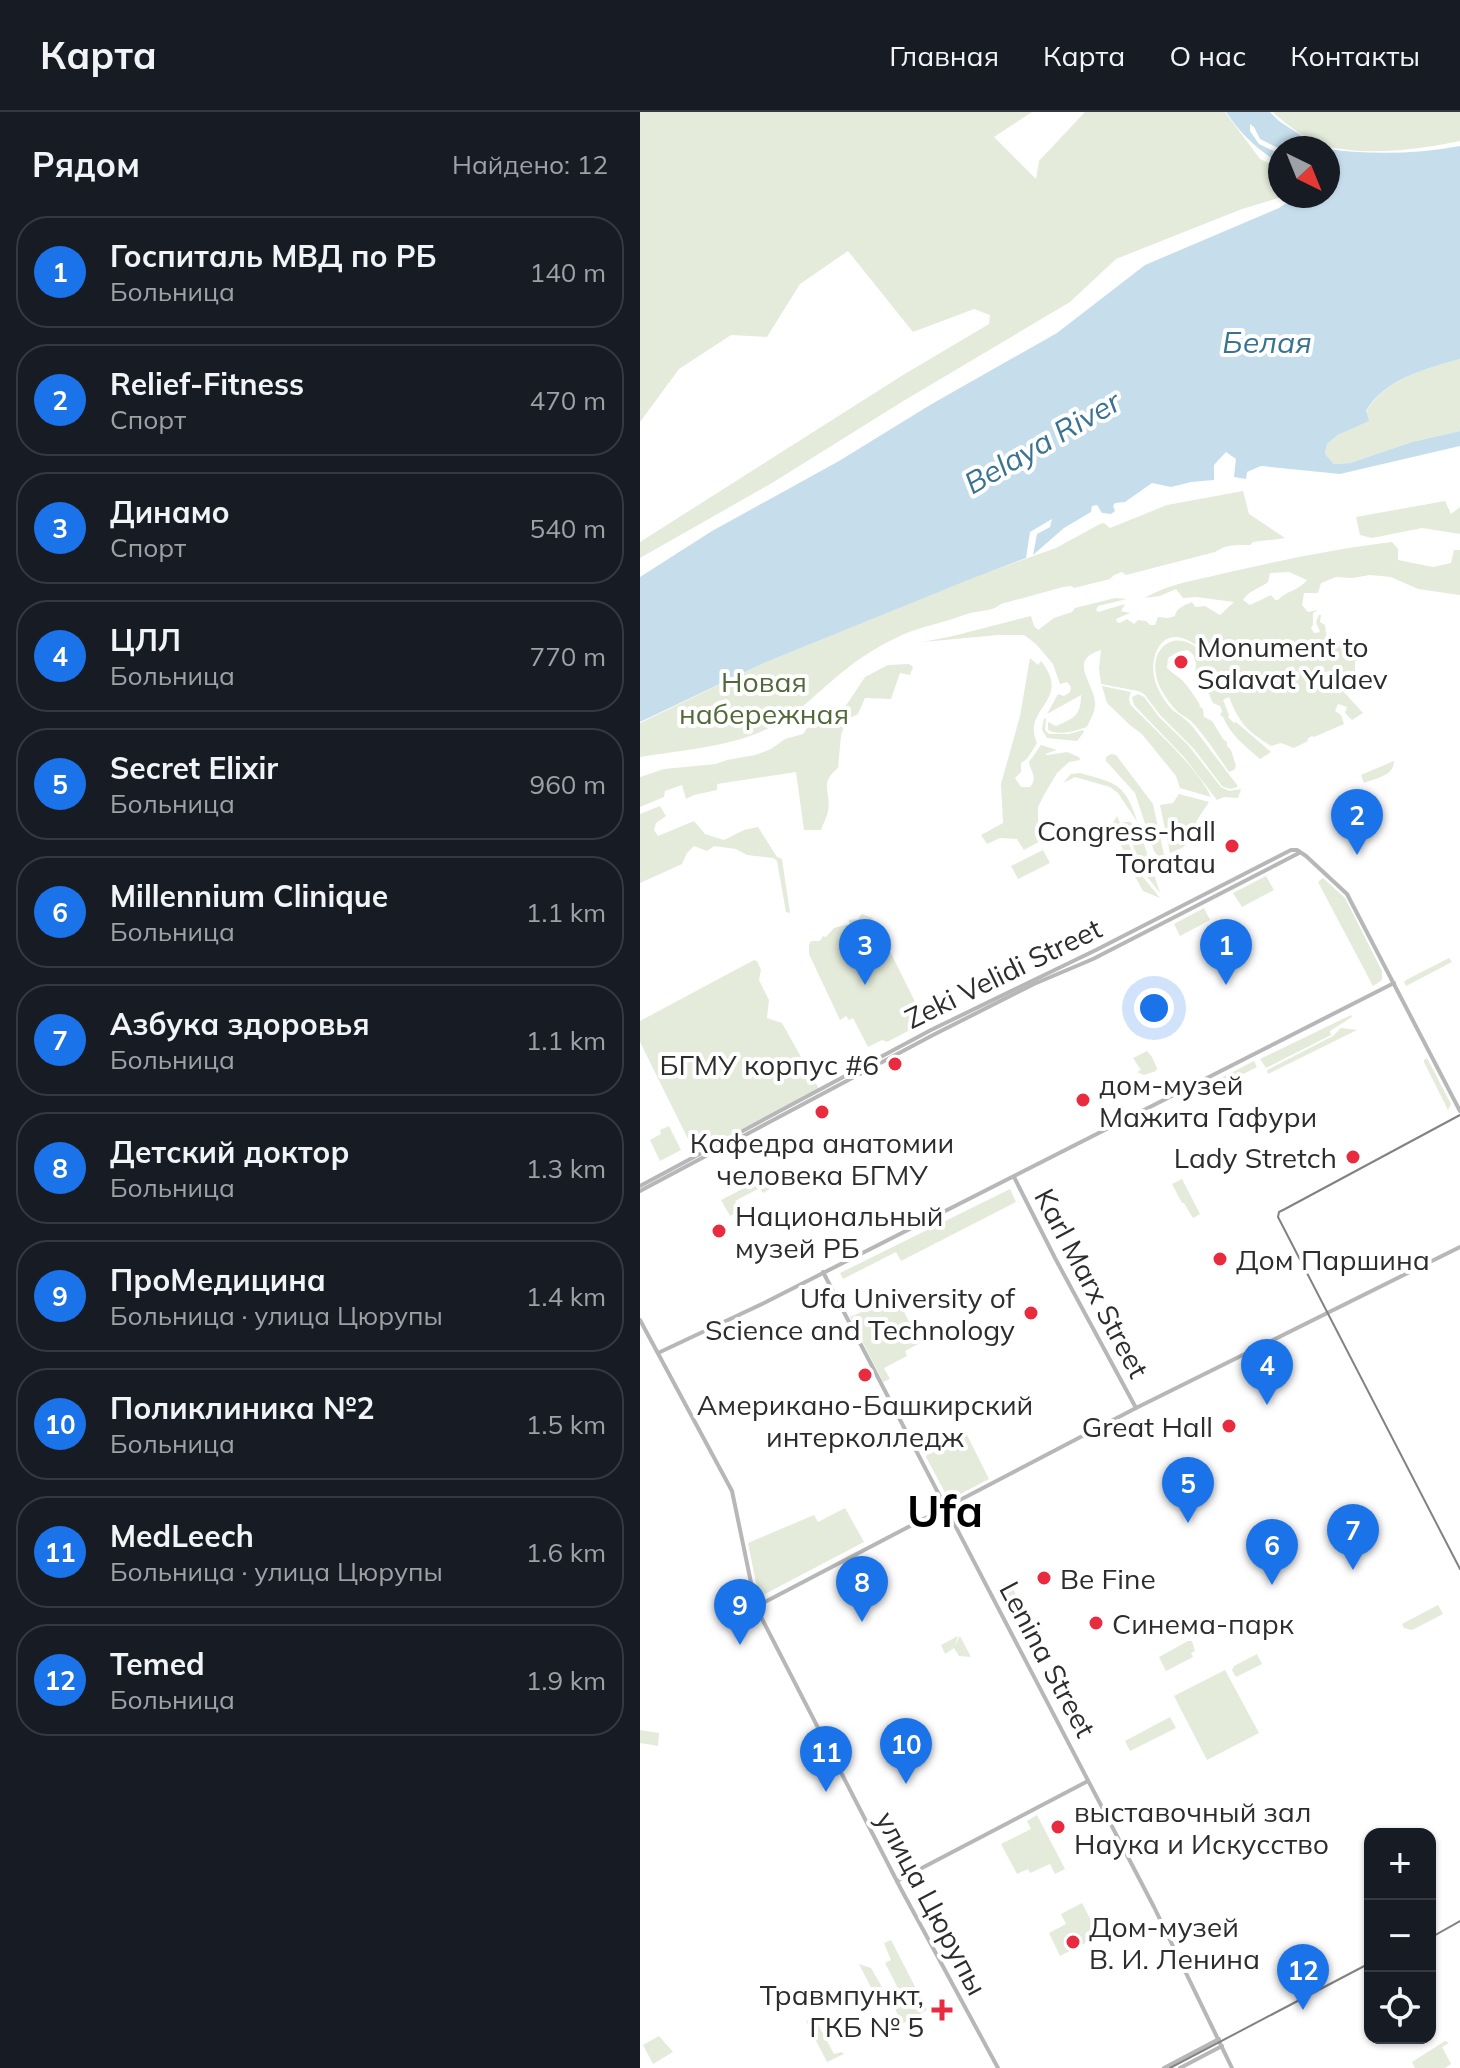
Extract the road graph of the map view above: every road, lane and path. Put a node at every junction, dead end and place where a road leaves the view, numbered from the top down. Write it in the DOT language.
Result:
graph roads {
  1 [pos="1394,983"];
  2 [pos="1460,1111"];
  3 [pos="1014,1177"];
  4 [pos="640,1189"];
  5 [pos="1460,1247"];
  6 [pos="823,1272"];
  7 [pos="640,1320"];
  8 [pos="658,1353"];
  9 [pos="1136,1408"];
  10 [pos="945,1507"];
  11 [pos="757,1606"];
  12 [pos="1088,1781"];
  13 [pos="897,1881"];
  14 [pos="1219,2039"];
  15 [pos="1222,2046"];
  16 [pos="998,2068"];
  17 [pos="1164,2068"];
  18 [pos="1180,2068"];
  19 [pos="1232,2068"];
  1 -- 2 [label="main road, Zeki Velidi Street"];
  1 -- 3 [label="main road"];
  1 -- 4 [label="main road, Zeki Velidi Street"];
  3 -- 6 [label="main road"];
  3 -- 9 [label="main road, Karl Marx Street"];
  5 -- 9 [label="main road"];
  6 -- 8 [label="main road"];
  6 -- 10 [label="main road, Lenina Street"];
  7 -- 8 [label="main road, улица Цюрупы"];
  8 -- 11 [label="main road, улица Цюрупы"];
  9 -- 10 [label="main road"];
  10 -- 11 [label="main road"];
  10 -- 12 [label="main road, Lenina Street"];
  11 -- 13 [label="main road, улица Цюрупы"];
  12 -- 13 [label="main road"];
  12 -- 14 [label="main road, Lenina Street"];
  13 -- 16 [label="main road, улица Цюрупы"];
  14 -- 15 [label="main road, Lenina Street"];
  14 -- 17 [label="main road"];
  15 -- 18 [label="main road"];
  15 -- 19 [label="main road, Lenina Street"];
}
